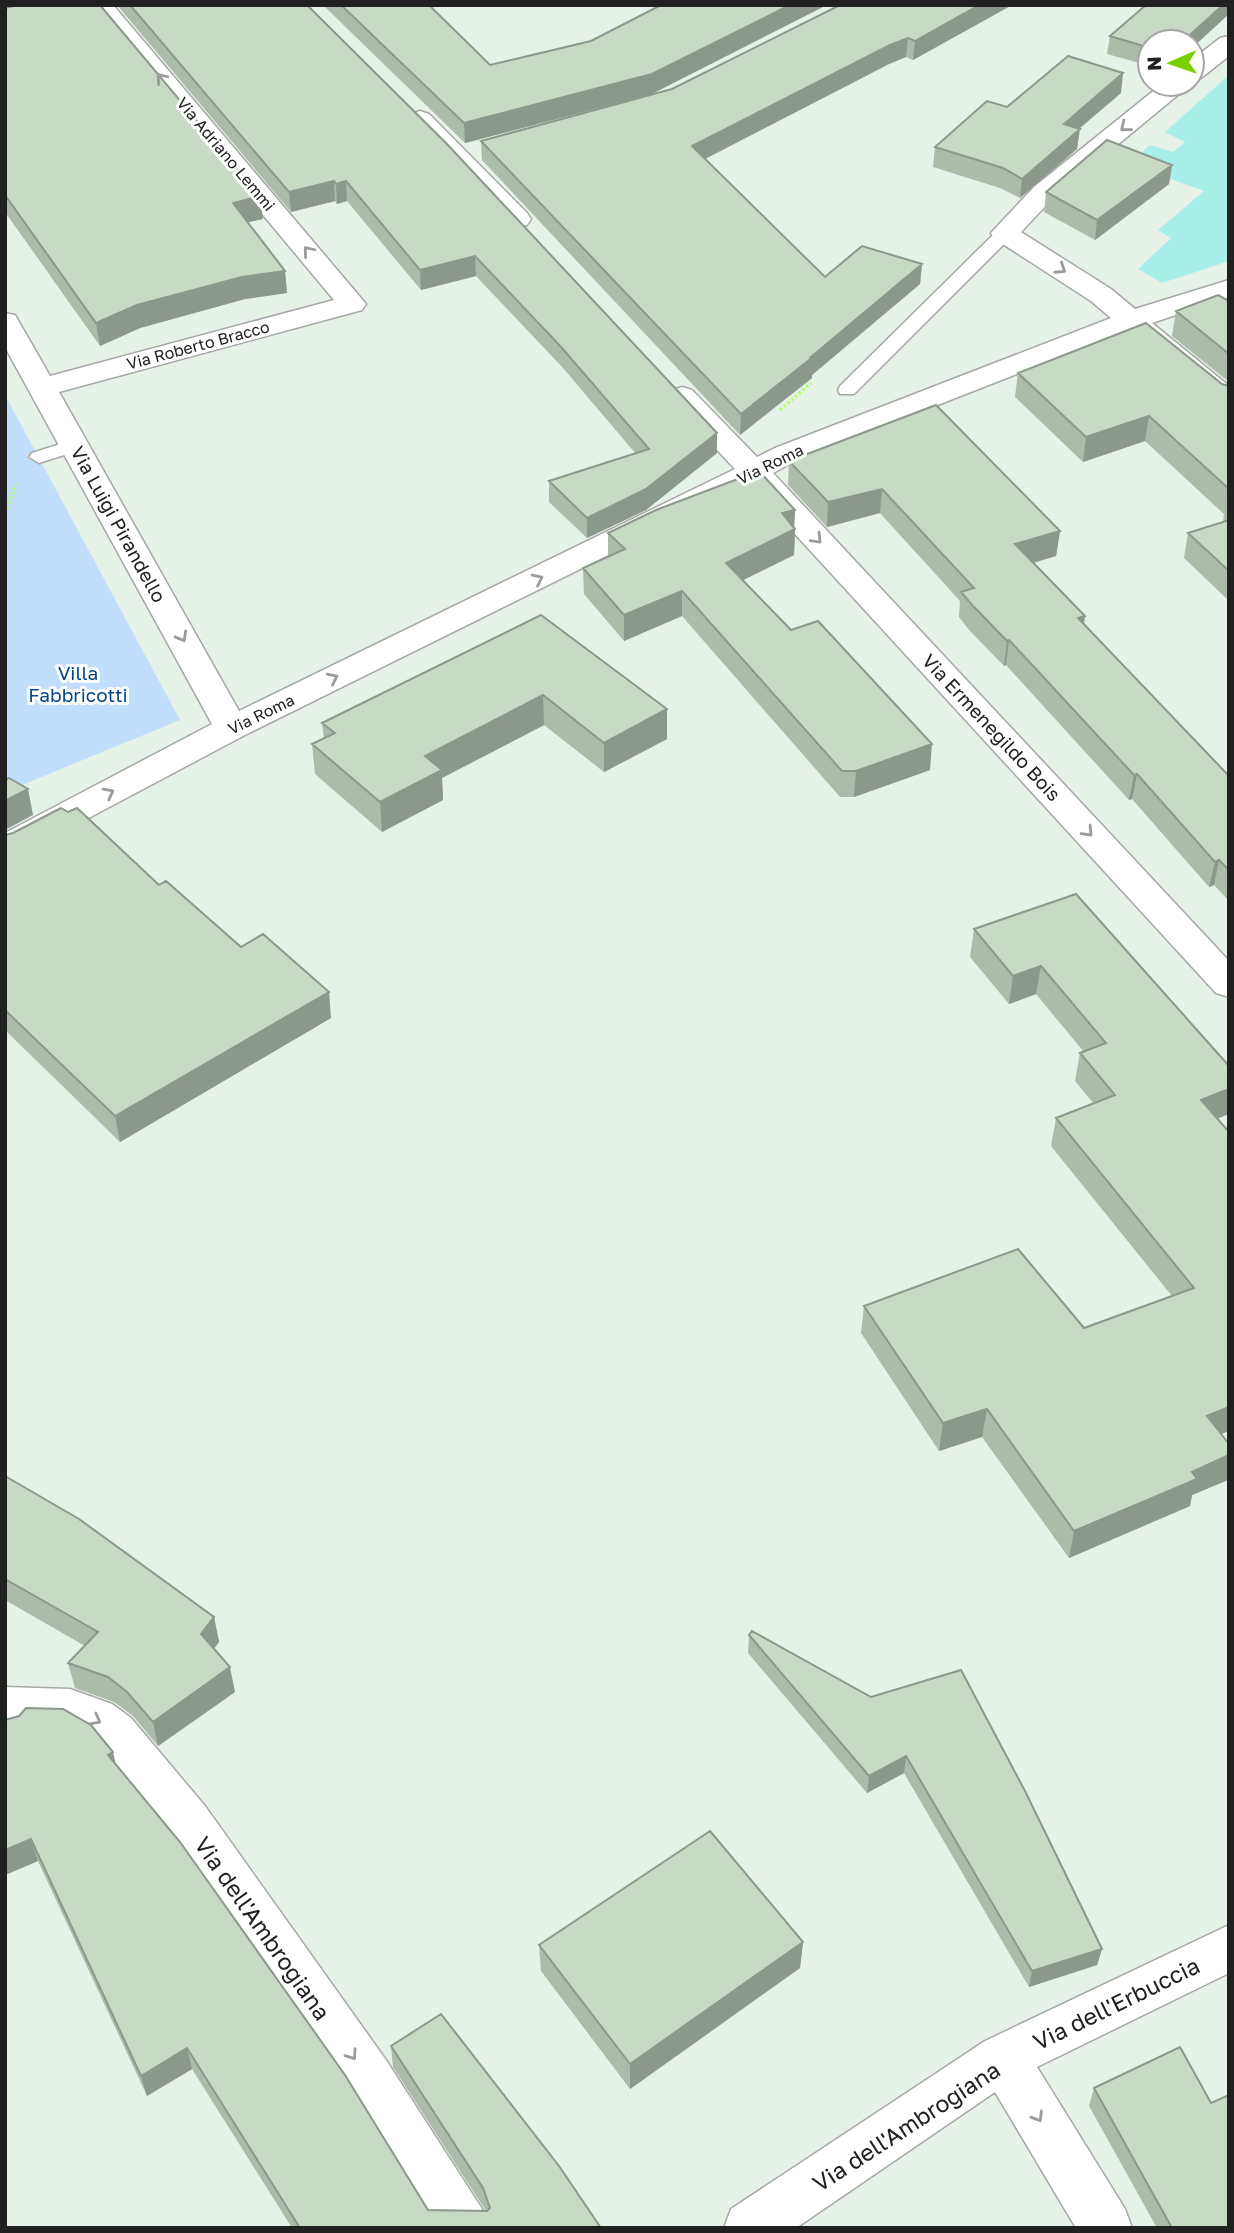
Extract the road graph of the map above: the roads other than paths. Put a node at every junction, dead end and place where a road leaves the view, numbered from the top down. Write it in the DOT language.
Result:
graph roads {
  1 [pos="100,5"];
  2 [pos="1229,43"];
  3 [pos="1206,62"];
  4 [pos="1161,98"];
  5 [pos="401,100"];
  6 [pos="489,148"];
  7 [pos="459,156"];
  8 [pos="1004,233"];
  9 [pos="533,236"];
  10 [pos="1229,288"];
  11 [pos="352,303"];
  12 [pos="1131,320"];
  13 [pos="5,321"];
  14 [pos="663,376"];
  15 [pos="43,387"];
  16 [pos="847,390"];
  17 [pos="1229,401"];
  18 [pos="76,445"];
  19 [pos="39,457"];
  20 [pos="754,471"];
  21 [pos="231,728"];
  22 [pos="5,848"];
  23 [pos="1229,984"];
  24 [pos="5,1707"];
  25 [pos="1229,1948"];
  26 [pos="1003,2058"];
  27 [pos="463,2228"];
  28 [pos="750,2228"];
  29 [pos="1105,2228"];
  11 -- 1 [label="street, Via Adriano Lemmi, one-way"];
  2 -- 3 [label="street"];
  4 -- 8 [label="street, one-way"];
  5 -- 7 [label="street"];
  6 -- 7 [label="street"];
  7 -- 9 [label="street"];
  8 -- 12 [label="street, one-way"];
  8 -- 16 [label="lane"];
  10 -- 12 [label="street, Via Roma"];
  11 -- 15 [label="street, Via Roberto Bracco"];
  12 -- 17 [label="street"];
  12 -- 20 [label="street, Via Roma"];
  13 -- 15 [label="street, Via Luigi Pirandello"];
  14 -- 20 [label="street, Via Ermenegildo Bois"];
  15 -- 18 [label="street, Via Luigi Pirandello"];
  18 -- 19 [label="lane"];
  18 -- 21 [label="street, Via Luigi Pirandello, one-way"];
  21 -- 20 [label="street, Via Roma, one-way"];
  20 -- 23 [label="street, Via Ermenegildo Bois, one-way"];
  22 -- 21 [label="street, Via Roma, one-way"];
  24 -- 27 [label="street, Via dell'Ambrogiana, one-way"];
  25 -- 26 [label="street, Via dell'Erbuccia"];
  26 -- 28 [label="street, Via dell'Ambrogiana"];
  26 -- 29 [label="street, Via dell'Ambrogiana, one-way"];
}
